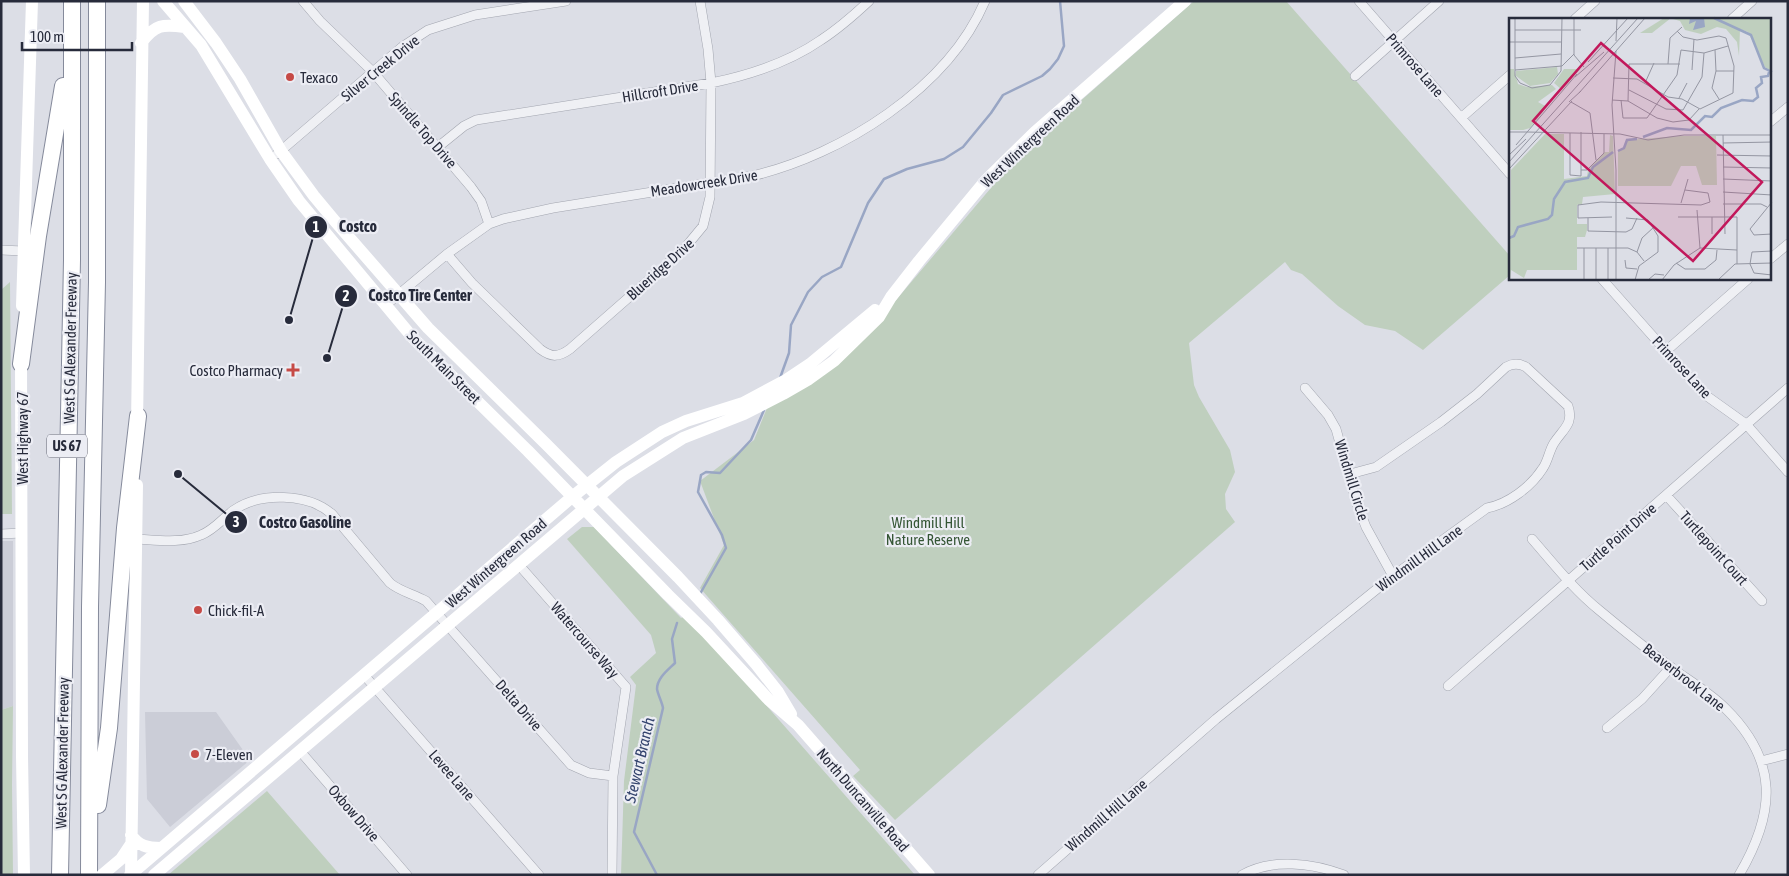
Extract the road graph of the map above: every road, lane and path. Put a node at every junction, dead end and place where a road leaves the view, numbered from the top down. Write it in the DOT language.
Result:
graph roads {
  1 [pos="32,1"];
  2 [pos="97,1"];
  3 [pos="138,1"];
  4 [pos="164,1"];
  5 [pos="184,1"];
  6 [pos="303,1"];
  7 [pos="498,1"];
  8 [pos="566,1"];
  9 [pos="700,1"];
  10 [pos="869,1"];
  11 [pos="986,1"];
  12 [pos="1185,1"];
  13 [pos="1359,1"];
  14 [pos="1439,1"];
  15 [pos="1595,1"];
  16 [pos="1752,1"];
  17 [pos="143,7"];
  18 [pos="72,9"];
  19 [pos="500,11"];
  20 [pos="1576,18"];
  21 [pos="1733,18"];
  22 [pos="185,27"];
  23 [pos="1393,41"];
  24 [pos="141,43"];
  25 [pos="216,43"];
  26 [pos="205,52"];
  27 [pos="373,72"];
  28 [pos="1355,76"];
  29 [pos="1509,76"];
  30 [pos="711,83"];
  31 [pos="1788,107"];
  32 [pos="1461,118"];
  33 [pos="1772,120"];
  34 [pos="438,147"];
  35 [pos="281,151"];
  36 [pos="270,159"];
  37 [pos="1509,173"];
  38 [pos="710,182"];
  39 [pos="334,220"];
  40 [pos="488,224"];
  41 [pos="323,228"];
  42 [pos="1788,244"];
  43 [pos="1,250"];
  44 [pos="23,251"];
  45 [pos="447,254"];
  46 [pos="1772,257"];
  47 [pos="1603,280"];
  48 [pos="1747,280"];
  49 [pos="399,294"];
  50 [pos="891,297"];
  51 [pos="386,305"];
  52 [pos="1666,351"];
  53 [pos="21,364"];
  54 [pos="481,380"];
  55 [pos="1305,388"];
  56 [pos="1788,388"];
  57 [pos="468,392"];
  58 [pos="742,409"];
  59 [pos="138,416"];
  60 [pos="501,424"];
  61 [pos="1746,424"];
  62 [pos="539,437"];
  63 [pos="1788,472"];
  64 [pos="1350,474"];
  65 [pos="587,486"];
  66 [pos="1666,495"];
  67 [pos="572,497"];
  68 [pos="598,497"];
  69 [pos="584,509"];
  70 [pos="22,533"];
  71 [pos="1,534"];
  72 [pos="136,539"];
  73 [pos="1532,539"];
  74 [pos="518,565"];
  75 [pos="1393,576"];
  76 [pos="1569,580"];
  77 [pos="1762,601"];
  78 [pos="437,613"];
  79 [pos="718,620"];
  80 [pos="448,625"];
  81 [pos="706,632"];
  82 [pos="1671,667"];
  83 [pos="364,675"];
  84 [pos="1448,686"];
  85 [pos="376,687"];
  86 [pos="798,725"];
  87 [pos="1606,728"];
  88 [pos="300,751"];
  89 [pos="1788,754"];
  90 [pos="1761,761"];
  91 [pos="613,776"];
  92 [pos="243,778"];
  93 [pos="254,790"];
  94 [pos="131,839"];
  95 [pos="161,848"];
  96 [pos="89,868"];
  97 [pos="24,875"];
  98 [pos="60,875"];
  99 [pos="102,875"];
  100 [pos="131,875"];
  101 [pos="154,875"];
  102 [pos="407,875"];
  103 [pos="539,875"];
  104 [pos="612,875"];
  105 [pos="928,875"];
  106 [pos="1038,875"];
  107 [pos="1242,875"];
  108 [pos="1344,875"];
  109 [pos="1740,875"];
  1 -- 44 [label="main road, West Highway 67"];
  2 -- 96 [label="highway, West S G Alexander Freeway / US 67"];
  3 -- 17 [label="main road"];
  4 -- 22 [label="main road, South Main Street"];
  5 -- 25 [label="main road, South Main Street"];
  6 -- 27 [label="street, Spindle Top Drive"];
  7 -- 19 [label="street"];
  8 -- 19 [label="street, Silver Creek Drive"];
  9 -- 30 [label="street, Blueridge Drive"];
  10 -- 30 [label="street, Hillcroft Drive"];
  11 -- 38 [label="street, Meadowcreek Drive"];
  12 -- 50 [label="main road, West Wintergreen Road"];
  13 -- 23 [label="street, Primrose Lane"];
  14 -- 23 [label="street"];
  15 -- 20 [label="street"];
  16 -- 21 [label="street"];
  17 -- 24 [label="main road"];
  18 -- 53 [label="highway"];
  18 -- 98 [label="highway, West S G Alexander Freeway / US 67"];
  19 -- 27 [label="street, Silver Creek Drive"];
  22 -- 24 [label="main road"];
  22 -- 26 [label="main road, South Main Street"];
  23 -- 28 [label="street"];
  23 -- 32 [label="street, Primrose Lane"];
  24 -- 59 [label="main road"];
  25 -- 26 [label="main road"];
  25 -- 35 [label="main road, South Main Street"];
  26 -- 36 [label="main road, South Main Street"];
  27 -- 34 [label="street, Spindle Top Drive"];
  27 -- 35 [label="street, Silver Creek Drive"];
  29 -- 32 [label="street"];
  30 -- 34 [label="street, Hillcroft Drive"];
  30 -- 38 [label="street, Blueridge Drive"];
  31 -- 33 [label="street"];
  32 -- 37 [label="street, Primrose Lane"];
  34 -- 40 [label="street, Spindle Top Drive"];
  35 -- 36 [label="street, Silver Creek Drive"];
  35 -- 39 [label="main road, South Main Street"];
  36 -- 41 [label="main road, South Main Street"];
  38 -- 40 [label="street, Meadowcreek Drive"];
  38 -- 45 [label="street, Blueridge Drive"];
  39 -- 41 [label="main road"];
  39 -- 49 [label="main road, South Main Street"];
  40 -- 45 [label="street, Meadowcreek Drive"];
  41 -- 51 [label="main road, South Main Street"];
  42 -- 46 [label="street"];
  43 -- 44 [label="street"];
  44 -- 53 [label="main road, West Highway 67"];
  45 -- 49 [label="street, Meadowcreek Drive"];
  47 -- 52 [label="street, Primrose Lane"];
  48 -- 52 [label="street"];
  49 -- 51 [label="street, Meadowcreek Drive"];
  49 -- 54 [label="main road, South Main Street"];
  50 -- 58 [label="main road, West Wintergreen Road"];
  50 -- 58 [label="main road, West Wintergreen Road"];
  51 -- 57 [label="main road, South Main Street"];
  52 -- 61 [label="street, Primrose Lane"];
  53 -- 70 [label="main road, West Highway 67"];
  54 -- 57 [label="main road"];
  54 -- 62 [label="main road, South Main Street"];
  55 -- 64 [label="street, Windmill Circle"];
  56 -- 61 [label="street, Turtle Point Drive"];
  57 -- 60 [label="main road, South Main Street"];
  58 -- 65 [label="main road, West Wintergreen Road"];
  58 -- 68 [label="main road, West Wintergreen Road"];
  59 -- 72 [label="main road"];
  59 -- 96 [label="highway"];
  60 -- 62 [label="main road"];
  60 -- 67 [label="main road, South Main Street"];
  61 -- 63 [label="street, Primrose Lane"];
  61 -- 66 [label="street, Turtle Point Drive"];
  62 -- 65 [label="main road, South Main Street"];
  64 -- 75 [label="street, Windmill Circle"];
  64 -- 75 [label="street, Windmill Hill Lane"];
  65 -- 67 [label="main road, West Wintergreen Road"];
  65 -- 68 [label="main road, South Main Street"];
  66 -- 76 [label="street, Turtle Point Drive"];
  66 -- 77 [label="street, Turtlepoint Court"];
  67 -- 69 [label="main road, South Main Street"];
  67 -- 78 [label="main road, West Wintergreen Road"];
  68 -- 69 [label="main road, West Wintergreen Road"];
  68 -- 79 [label="main road, South Main Street"];
  69 -- 74 [label="main road, West Wintergreen Road"];
  69 -- 81 [label="main road, South Main Street"];
  70 -- 71 [label="street"];
  70 -- 97 [label="main road, West Highway 67"];
  72 -- 78 [label="street, Delta Drive"];
  72 -- 94 [label="main road"];
  73 -- 76 [label="street, Beaverbrook Lane"];
  74 -- 80 [label="main road, West Wintergreen Road"];
  74 -- 91 [label="street, Watercourse Way"];
  75 -- 106 [label="street, Windmill Hill Lane"];
  76 -- 82 [label="street, Beaverbrook Lane"];
  76 -- 84 [label="street, Turtle Point Drive"];
  78 -- 80 [label="street, Delta Drive"];
  78 -- 83 [label="main road, West Wintergreen Road"];
  79 -- 81 [label="main road"];
  79 -- 86 [label="main road, North Duncanville Road"];
  80 -- 85 [label="main road, West Wintergreen Road"];
  80 -- 91 [label="street, Delta Drive"];
  81 -- 86 [label="main road, North Duncanville Road"];
  82 -- 87 [label="street"];
  82 -- 90 [label="street, Beaverbrook Lane"];
  83 -- 85 [label="street, Levee Lane"];
  83 -- 92 [label="main road, West Wintergreen Road"];
  85 -- 88 [label="main road, West Wintergreen Road"];
  85 -- 103 [label="street, Levee Lane"];
  86 -- 105 [label="main road, North Duncanville Road"];
  88 -- 93 [label="main road, West Wintergreen Road"];
  88 -- 102 [label="street, Oxbow Drive"];
  89 -- 90 [label="street"];
  90 -- 109 [label="street, Beaverbrook Lane"];
  91 -- 104 [label="street, Watercourse Way"];
  92 -- 93 [label="main road"];
  92 -- 95 [label="main road, West Wintergreen Road"];
  93 -- 101 [label="main road, West Wintergreen Road"];
  94 -- 95 [label="main road"];
  94 -- 99 [label="main road"];
  94 -- 100 [label="main road"];
  95 -- 100 [label="main road, West Wintergreen Road"];
  107 -- 108 [label="street"];
}
